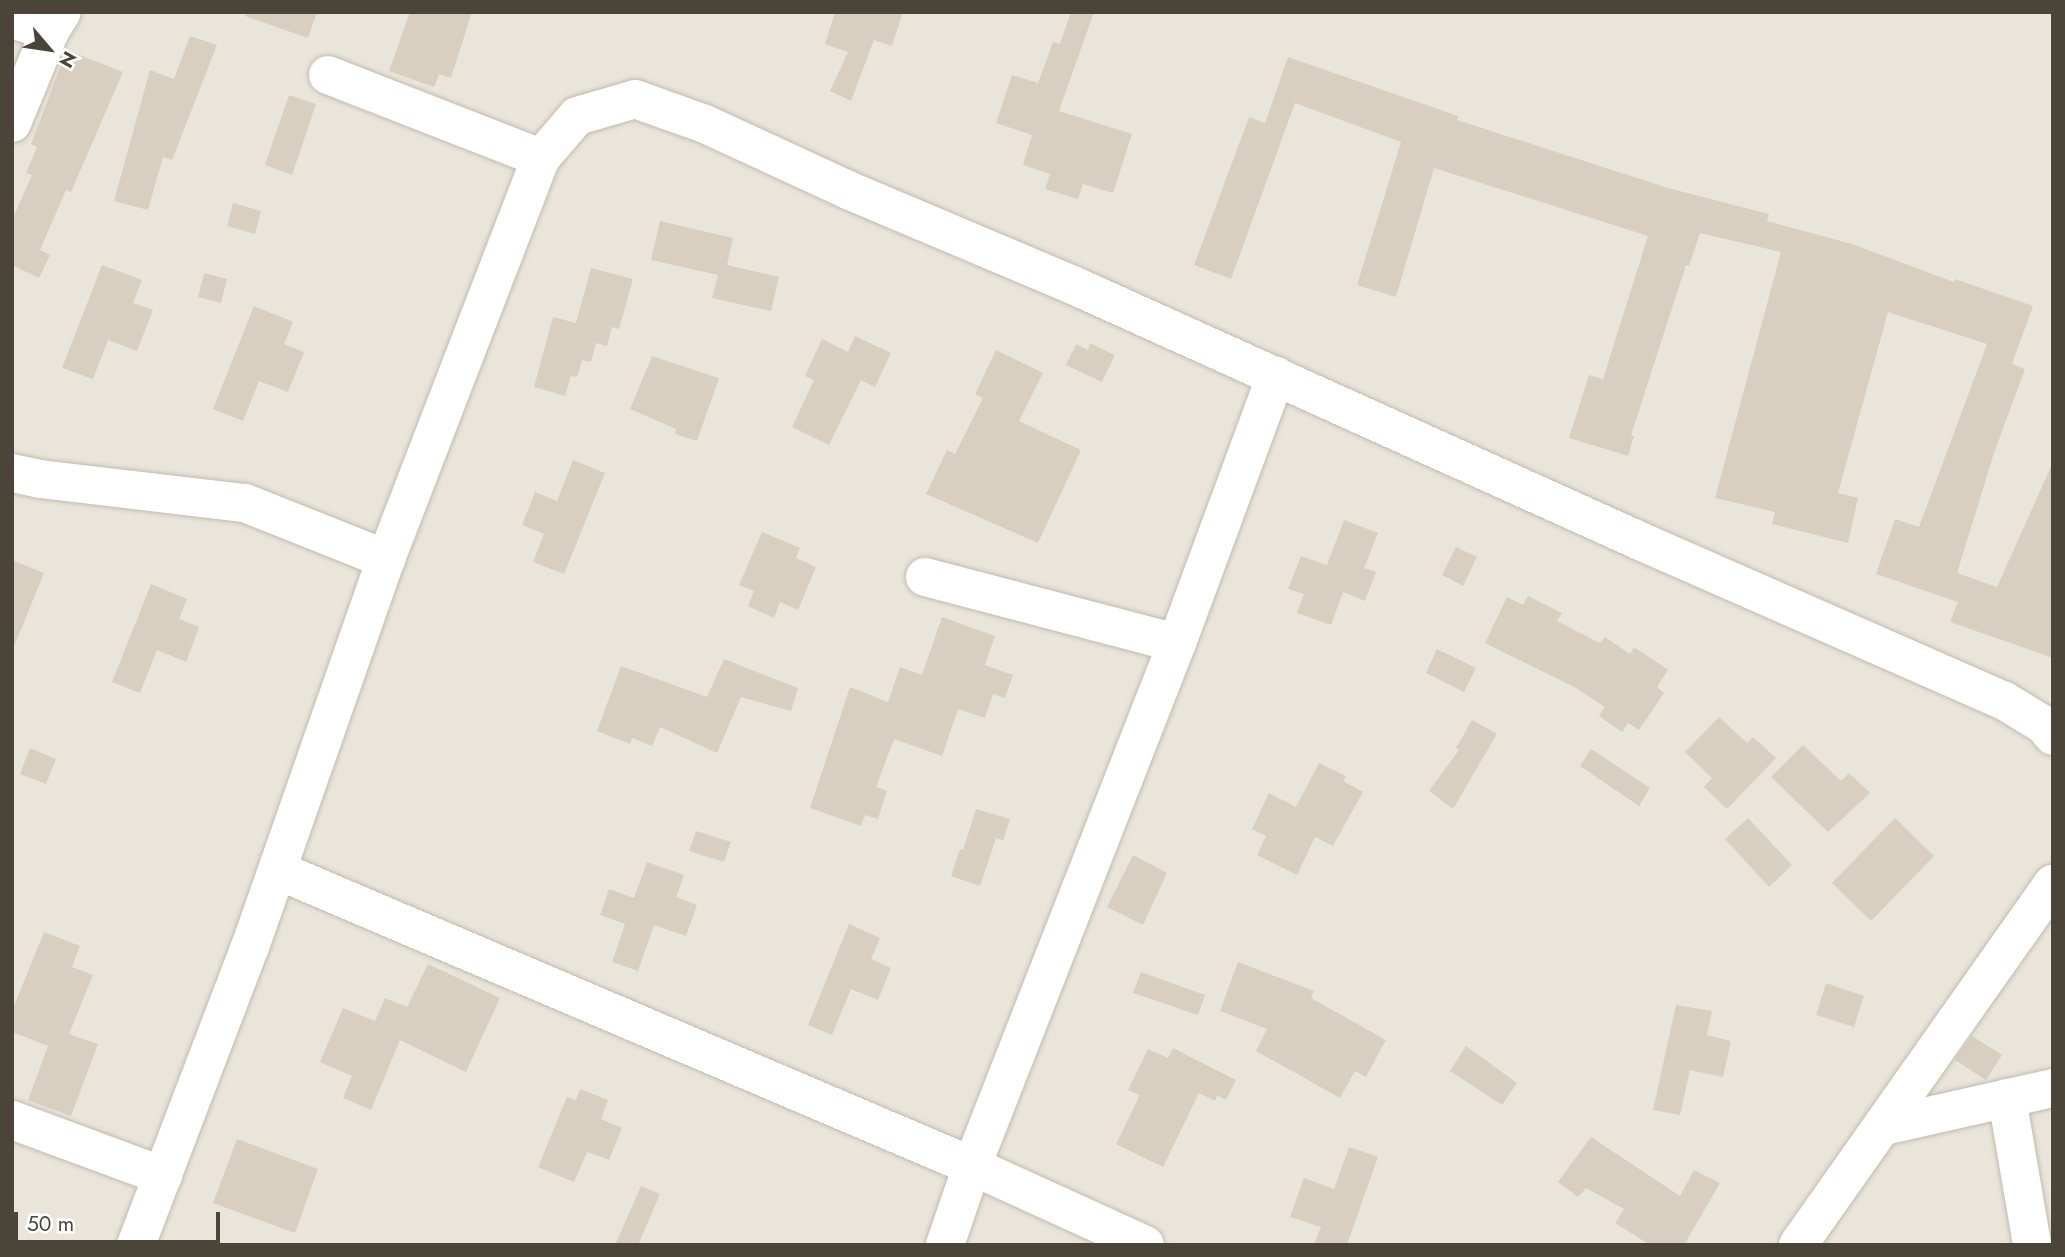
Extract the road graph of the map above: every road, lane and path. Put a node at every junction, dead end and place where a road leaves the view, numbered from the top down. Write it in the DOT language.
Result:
graph roads {
  1 [pos="12,19"];
  2 [pos="56,22"];
  3 [pos="327,75"];
  4 [pos="12,123"];
  5 [pos="541,158"];
  6 [pos="1276,376"];
  7 [pos="12,472"];
  8 [pos="386,559"];
  9 [pos="925,577"];
  10 [pos="1177,643"];
  11 [pos="2053,736"];
  12 [pos="277,870"];
  13 [pos="2053,884"];
  14 [pos="2053,1088"];
  15 [pos="2007,1098"];
  16 [pos="12,1120"];
  17 [pos="1884,1126"];
  18 [pos="972,1166"];
  19 [pos="163,1176"];
  20 [pos="136,1245"];
  21 [pos="945,1245"];
  22 [pos="1145,1245"];
  23 [pos="1798,1245"];
  24 [pos="2032,1245"];
  1 -- 2 [label="street"];
  2 -- 4 [label="street"];
  3 -- 5 [label="street"];
  5 -- 6 [label="street"];
  5 -- 8 [label="street"];
  6 -- 10 [label="street"];
  6 -- 11 [label="street"];
  7 -- 8 [label="street"];
  8 -- 12 [label="street"];
  9 -- 10 [label="street"];
  10 -- 18 [label="street"];
  12 -- 18 [label="street"];
  12 -- 19 [label="street"];
  13 -- 17 [label="street"];
  14 -- 15 [label="street"];
  15 -- 17 [label="street"];
  15 -- 24 [label="street"];
  16 -- 19 [label="street"];
  17 -- 23 [label="street"];
  18 -- 21 [label="street"];
  18 -- 22 [label="street"];
  19 -- 20 [label="street"];
}
